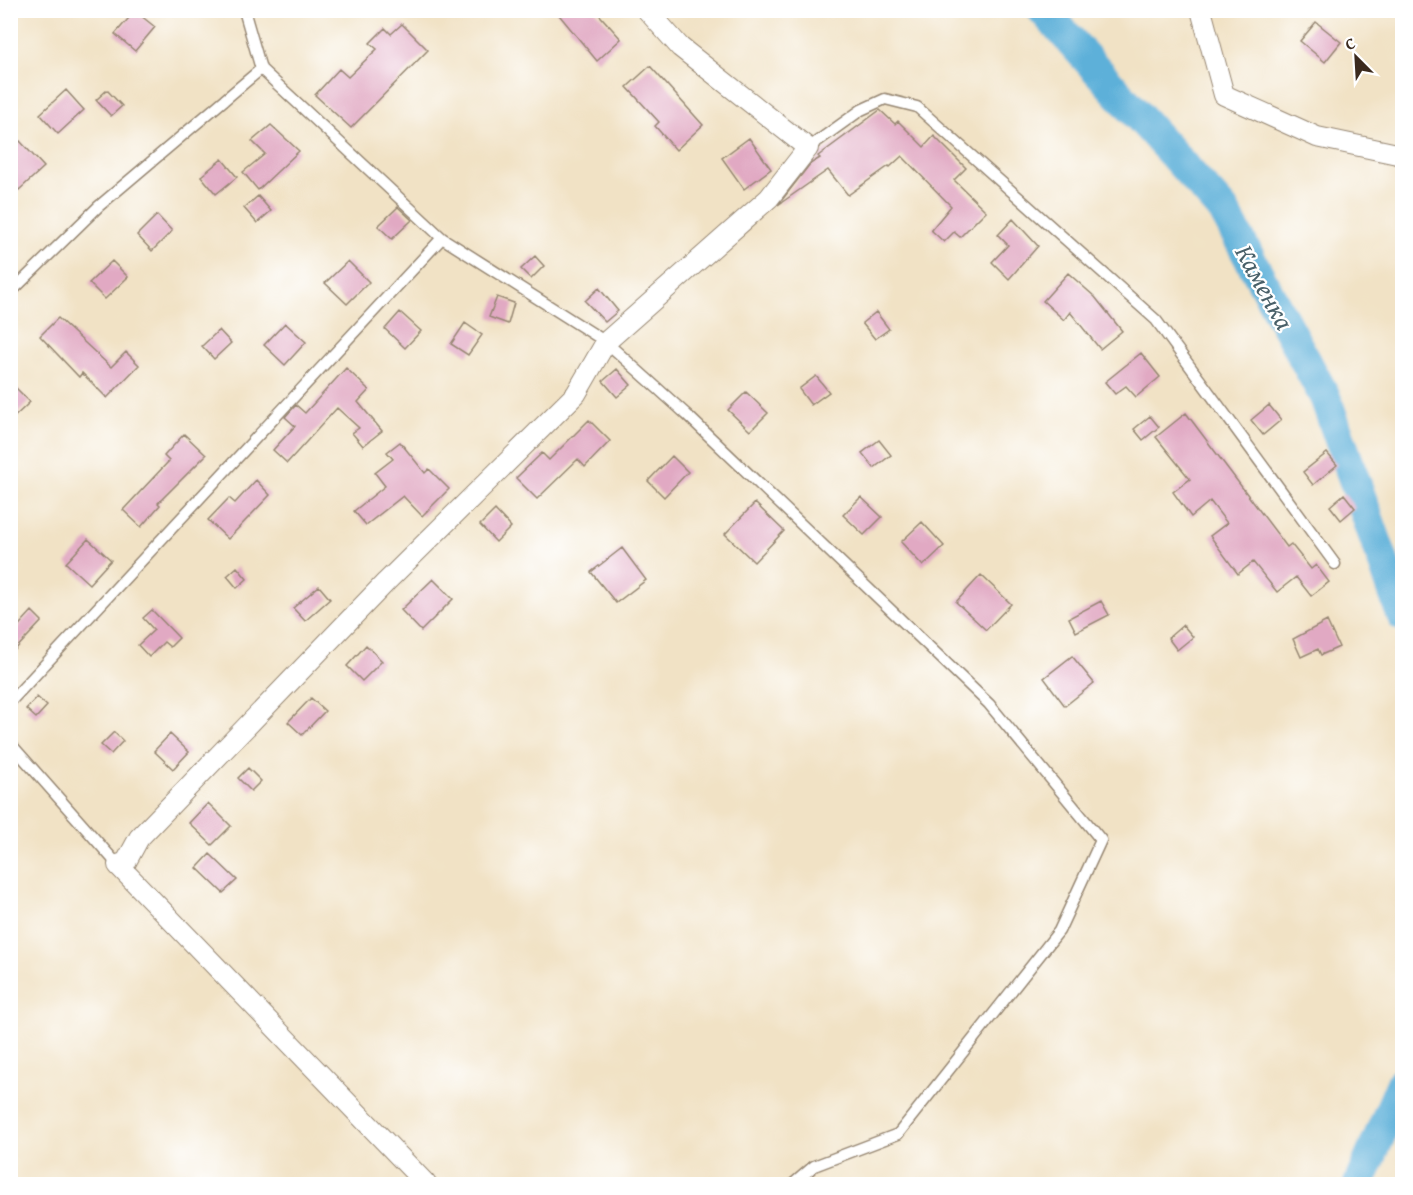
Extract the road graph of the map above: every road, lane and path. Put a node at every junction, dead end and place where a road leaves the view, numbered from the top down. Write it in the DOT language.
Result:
graph roads {
  1 [pos="244,10"];
  2 [pos="646,10"];
  3 [pos="1201,10"];
  4 [pos="261,69"];
  5 [pos="808,148"];
  6 [pos="1402,155"];
  7 [pos="442,238"];
  8 [pos="10,292"];
  9 [pos="606,342"];
  10 [pos="1335,564"];
  11 [pos="10,702"];
  12 [pos="10,743"];
  13 [pos="118,865"];
  14 [pos="426,1185"];
  15 [pos="794,1185"];
  1 -- 4 [label="lane"];
  2 -- 5 [label="street"];
  3 -- 6 [label="street"];
  4 -- 7 [label="lane"];
  4 -- 8 [label="lane"];
  5 -- 9 [label="street"];
  5 -- 10 [label="lane"];
  7 -- 9 [label="lane"];
  7 -- 11 [label="lane"];
  9 -- 13 [label="street"];
  9 -- 15 [label="lane"];
  12 -- 13 [label="lane"];
  13 -- 14 [label="street"];
}
